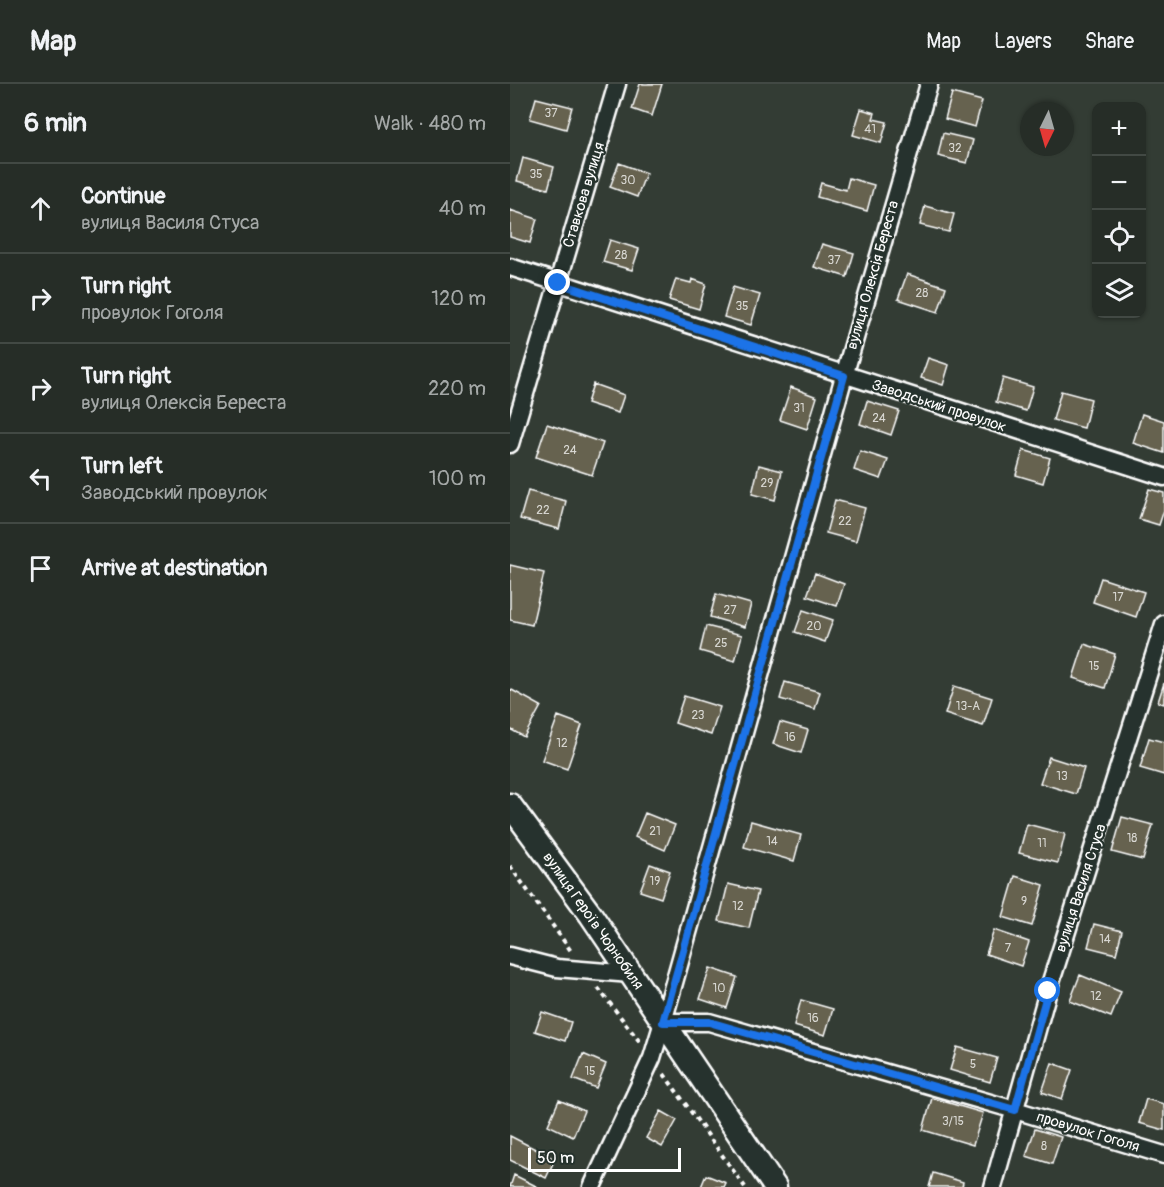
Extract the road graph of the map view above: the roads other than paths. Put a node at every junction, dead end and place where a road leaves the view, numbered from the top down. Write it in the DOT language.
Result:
graph roads {
  1 [pos="617,84"];
  2 [pos="929,84"];
  3 [pos="510,267"];
  4 [pos="558,283"];
  5 [pos="844,376"];
  6 [pos="510,444"];
  7 [pos="1164,477"];
  8 [pos="1164,624"];
  9 [pos="510,805"];
  10 [pos="510,956"];
  11 [pos="631,974"];
  12 [pos="663,1022"];
  13 [pos="1015,1110"];
  14 [pos="1164,1155"];
  15 [pos="592,1187"];
  16 [pos="775,1187"];
  17 [pos="993,1187"];
  1 -- 4 [label="street, Ставкова вулиця"];
  2 -- 5 [label="street, вулиця Олексія Береста"];
  3 -- 4 [label="street, Заводський провулок"];
  4 -- 5 [label="street, Заводський провулок"];
  4 -- 6 [label="street, Ставкова вулиця"];
  5 -- 7 [label="street, Заводський провулок"];
  5 -- 12 [label="street, вулиця Олексія Береста"];
  8 -- 13 [label="street, вулиця Василя Стуса"];
  9 -- 11 [label="street, вулиця Героїв Чорнобиля"];
  10 -- 11 [label="street"];
  11 -- 12 [label="street, вулиця Героїв Чорнобиля"];
  12 -- 13 [label="street, провулок Гоголя"];
  12 -- 15 [label="street, вулиця Олексія Береста"];
  12 -- 16 [label="street, вулиця Героїв Чорнобиля"];
  13 -- 14 [label="street, провулок Гоголя"];
  13 -- 17 [label="street, вулиця Василя Стуса"];
}
